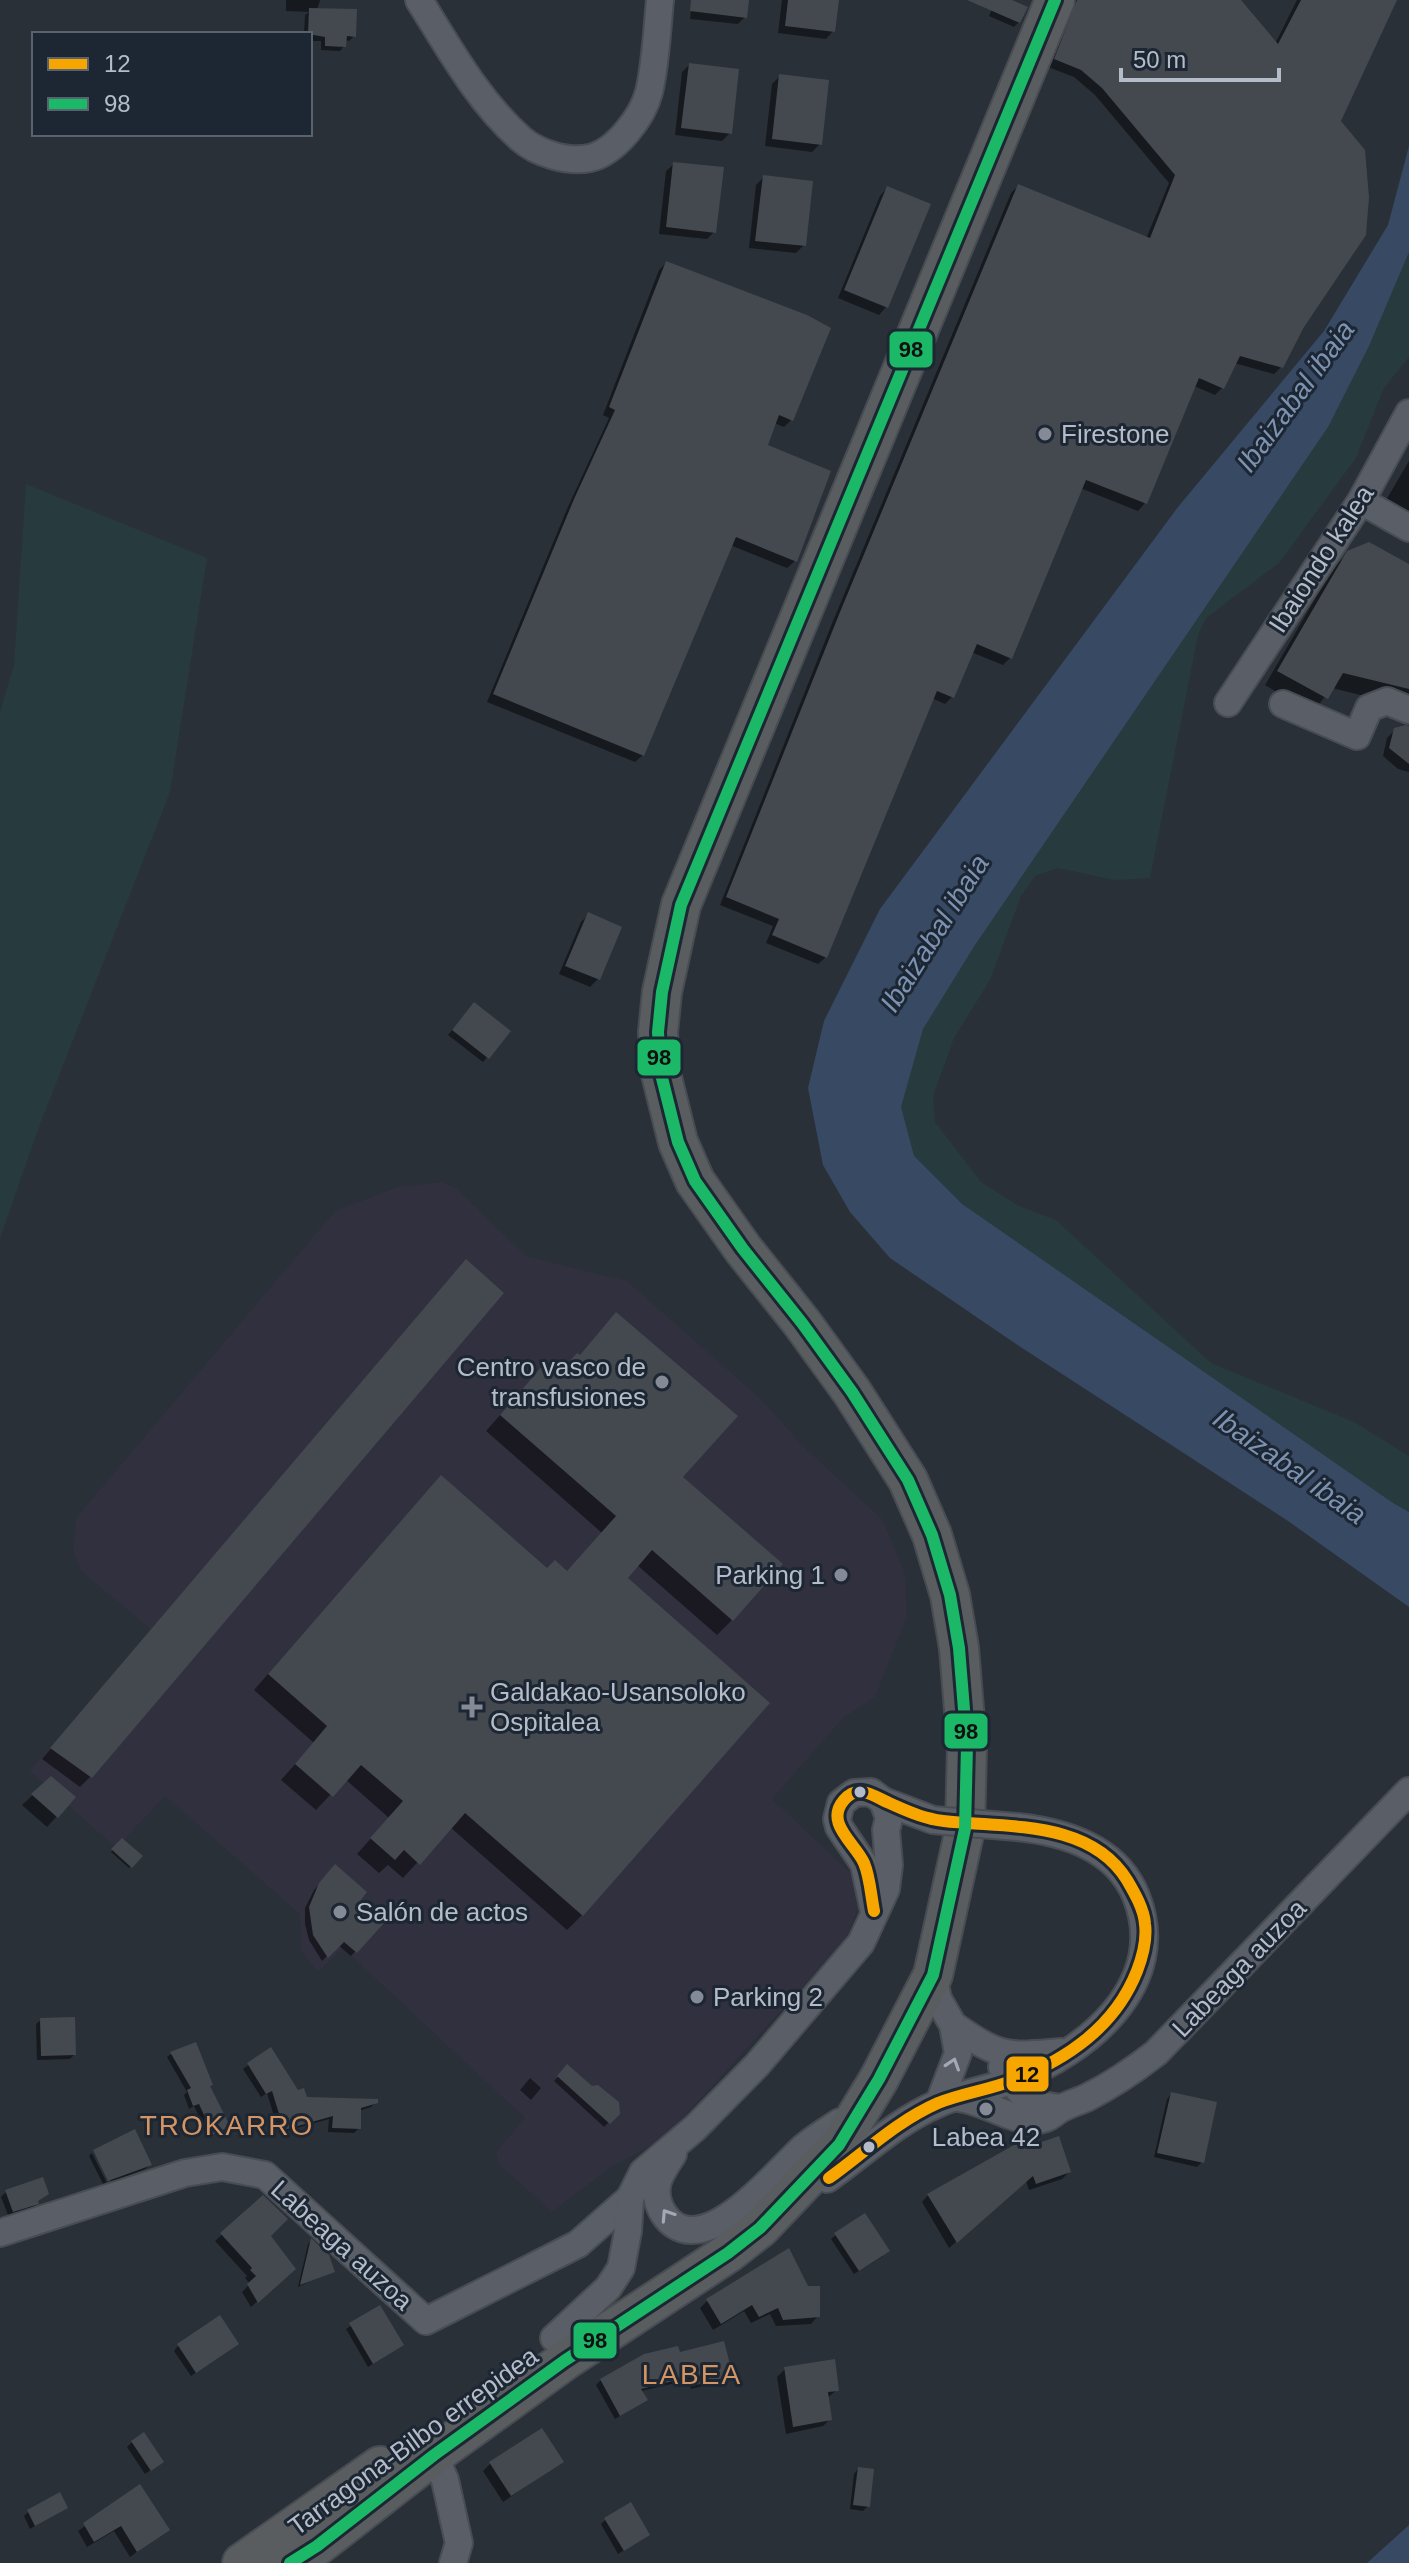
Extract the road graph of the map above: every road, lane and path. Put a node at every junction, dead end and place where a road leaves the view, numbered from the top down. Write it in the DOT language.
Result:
graph roads {
  1 [pos="419,0"];
  2 [pos="660,0"];
  3 [pos="1055,0"];
  4 [pos="1409,413"];
  5 [pos="1361,501"];
  6 [pos="1409,528"];
  7 [pos="1228,703"];
  8 [pos="1283,704"];
  9 [pos="1409,710"];
  10 [pos="1404,1797"];
  11 [pos="883,1801"];
  12 [pos="933,1820"];
  13 [pos="886,1830"];
  14 [pos="848,1839"];
  15 [pos="874,1911"];
  16 [pos="933,1975"];
  17 [pos="953,2025"];
  18 [pos="992,2051"];
  19 [pos="1072,2051"];
  20 [pos="879,2079"];
  21 [pos="1013,2095"];
  22 [pos="947,2100"];
  23 [pos="840,2122"];
  24 [pos="681,2141"];
  25 [pos="630,2198"];
  26 [pos="760,2228"];
  27 [pos="0,2233"];
  28 [pos="578,2244"];
  29 [pos="621,2268"];
  30 [pos="554,2338"];
  31 [pos="434,2455"];
  32 [pos="242,2563"];
  33 [pos="290,2563"];
  34 [pos="453,2563"];
  1 -- 2 [label="street"];
  3 -- 16 [label="highway, Tarragona-Bilbo errepidea"];
  4 -- 5 [label="street, Ibaiondo kalea"];
  5 -- 6 [label="street"];
  5 -- 7 [label="street, Ibaiondo kalea"];
  8 -- 9 [label="street"];
  10 -- 21 [label="street, Labeaga auzoa"];
  11 -- 12 [label="street"];
  11 -- 13 [label="street"];
  11 -- 14 [label="street"];
  12 -- 13 [label="street"];
  12 -- 19 [label="street, bridge"];
  13 -- 14 [label="street"];
  13 -- 15 [label="street"];
  14 -- 15 [label="street"];
  15 -- 24 [label="street"];
  16 -- 17 [label="street"];
  16 -- 20 [label="highway, Tarragona-Bilbo errepidea"];
  17 -- 18 [label="street, Labeaga auzoa"];
  22 -- 17 [label="street, one-way"];
  18 -- 19 [label="street, Labeaga auzoa"];
  18 -- 21 [label="street, Labeaga auzoa"];
  19 -- 21 [label="street"];
  20 -- 23 [label="highway, Tarragona-Bilbo errepidea"];
  20 -- 26 [label="highway, Tarragona-Bilbo errepidea"];
  21 -- 22 [label="street"];
  22 -- 26 [label="street"];
  23 -- 24 [label="street, one-way"];
  23 -- 30 [label="highway, Tarragona-Bilbo errepidea"];
  24 -- 25 [label="street"];
  25 -- 28 [label="street"];
  25 -- 29 [label="street"];
  26 -- 31 [label="highway, Tarragona-Bilbo errepidea"];
  27 -- 28 [label="street, Labeaga auzoa"];
  28 -- 29 [label="street"];
  29 -- 30 [label="street"];
  30 -- 32 [label="highway, Tarragona-Bilbo errepidea"];
  31 -- 33 [label="highway, Tarragona-Bilbo errepidea"];
  31 -- 34 [label="street"];
}
